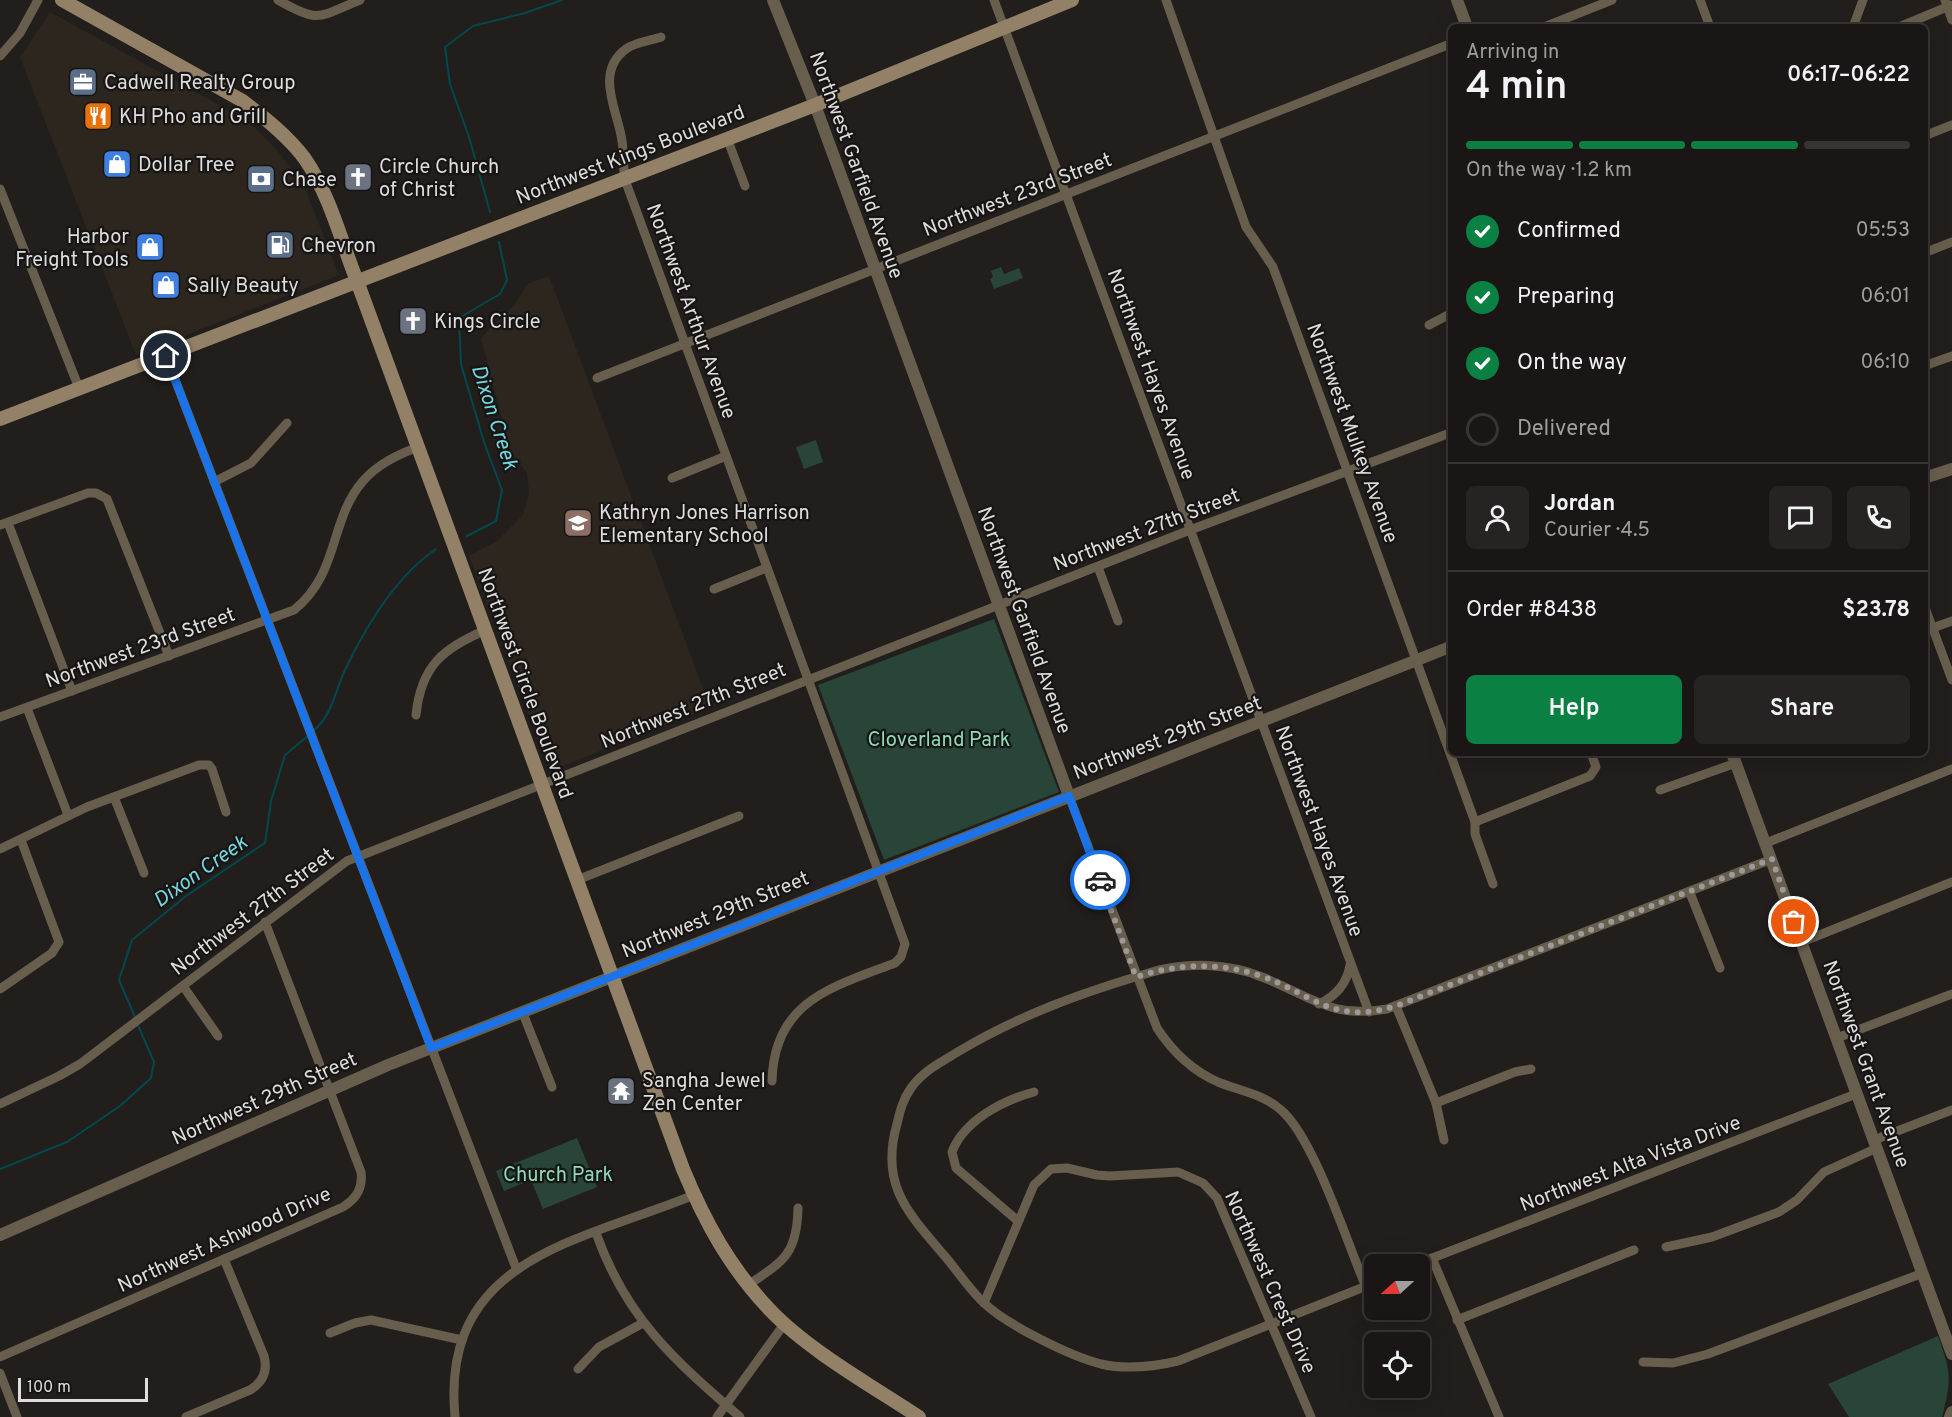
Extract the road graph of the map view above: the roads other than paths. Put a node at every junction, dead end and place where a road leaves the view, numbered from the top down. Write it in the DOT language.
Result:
graph roads {
  1 [pos="38,0"];
  2 [pos="62,0"];
  3 [pos="278,0"];
  4 [pos="360,0"];
  5 [pos="773,0"];
  6 [pos="994,0"];
  7 [pos="1072,0"];
  8 [pos="1166,0"];
  9 [pos="1457,0"];
  10 [pos="1612,0"];
  11 [pos="1700,0"];
  12 [pos="1863,0"];
  13 [pos="1948,4"];
  14 [pos="1952,20"];
  15 [pos="1466,24"];
  16 [pos="1552,24"];
  17 [pos="1709,24"];
  18 [pos="1854,24"];
  19 [pos="1905,24"];
  20 [pos="1004,27"];
  21 [pos="661,38"];
  22 [pos="1448,45"];
  23 [pos="0,56"];
  24 [pos="815,105"];
  25 [pos="1952,125"];
  26 [pos="1928,134"];
  27 [pos="1214,136"];
  28 [pos="727,138"];
  29 [pos="624,177"];
  30 [pos="745,186"];
  31 [pos="0,189"];
  32 [pos="1066,194"];
  33 [pos="1952,243"];
  34 [pos="1928,252"];
  35 [pos="875,269"];
  36 [pos="357,281"];
  37 [pos="1448,315"];
  38 [pos="1429,325"];
  39 [pos="684,344"];
  40 [pos="166,356"];
  41 [pos="1952,356"];
  42 [pos="1928,365"];
  43 [pos="597,378"];
  44 [pos="79,388"];
  45 [pos="0,419"];
  46 [pos="286,423"];
  47 [pos="1448,434"];
  48 [pos="418,447"];
  49 [pos="726,456"];
  50 [pos="1952,469"];
  51 [pos="1348,470"];
  52 [pos="1928,477"];
  53 [pos="672,478"];
  54 [pos="214,482"];
  55 [pos="4,524"];
  56 [pos="1190,530"];
  57 [pos="1098,567"];
  58 [pos="766,568"];
  59 [pos="714,589"];
  60 [pos="999,605"];
  61 [pos="267,619"];
  62 [pos="1118,621"];
  63 [pos="1952,621"];
  64 [pos="1929,629"];
  65 [pos="486,630"];
  66 [pos="1448,648"];
  67 [pos="169,656"];
  68 [pos="1417,660"];
  69 [pos="808,679"];
  70 [pos="1952,680"];
  71 [pos="72,691"];
  72 [pos="27,708"];
  73 [pos="416,715"];
  74 [pos="0,717"];
  75 [pos="1260,722"];
  76 [pos="1448,745"];
  77 [pos="1452,756"];
  78 [pos="1592,756"];
  79 [pos="1734,758"];
  80 [pos="1952,769"];
  81 [pos="543,784"];
  82 [pos="1660,790"];
  83 [pos="1069,796"];
  84 [pos="114,797"];
  85 [pos="226,812"];
  86 [pos="68,815"];
  87 [pos="739,816"];
  88 [pos="1476,822"];
  89 [pos="21,840"];
  90 [pos="1766,843"];
  91 [pos="0,849"];
  92 [pos="357,856"];
  93 [pos="1772,859"];
  94 [pos="879,870"];
  95 [pos="144,873"];
  96 [pos="577,880"];
  97 [pos="1952,882"];
  98 [pos="1493,884"];
  99 [pos="1690,893"];
  100 [pos="265,922"];
  101 [pos="1802,942"];
  102 [pos="1350,964"];
  103 [pos="1720,968"];
  104 [pos="612,976"];
  105 [pos="1136,977"];
  106 [pos="183,986"];
  107 [pos="0,989"];
  108 [pos="1952,994"];
  109 [pos="1319,1004"];
  110 [pos="1396,1006"];
  111 [pos="522,1011"];
  112 [pos="1369,1012"];
  113 [pos="218,1036"];
  114 [pos="1837,1038"];
  115 [pos="431,1048"];
  116 [pos="1531,1069"];
  117 [pos="772,1081"];
  118 [pos="552,1087"];
  119 [pos="330,1090"];
  120 [pos="1034,1092"];
  121 [pos="1856,1094"];
  122 [pos="1436,1103"];
  123 [pos="0,1104"];
  124 [pos="1952,1110"];
  125 [pos="1444,1140"];
  126 [pos="1875,1144"];
  127 [pos="694,1195"];
  128 [pos="798,1208"];
  129 [pos="1018,1221"];
  130 [pos="596,1233"];
  131 [pos="0,1234"];
  132 [pos="1666,1247"];
  133 [pos="1634,1250"];
  134 [pos="1432,1258"];
  135 [pos="224,1259"];
  136 [pos="516,1268"];
  137 [pos="1364,1272"];
  138 [pos="1923,1273"];
  139 [pos="748,1286"];
  140 [pos="1364,1287"];
  141 [pos="984,1304"];
  142 [pos="1457,1320"];
  143 [pos="642,1323"];
  144 [pos="784,1323"];
  145 [pos="1272,1324"];
  146 [pos="330,1333"];
  147 [pos="462,1340"];
  148 [pos="1950,1340"];
  149 [pos="1952,1354"];
  150 [pos="0,1357"];
  151 [pos="1643,1362"];
  152 [pos="578,1368"];
  153 [pos="0,1373"];
  154 [pos="725,1404"];
  155 [pos="17,1417"];
  156 [pos="186,1417"];
  157 [pos="455,1417"];
  158 [pos="717,1417"];
  159 [pos="740,1417"];
  160 [pos="919,1417"];
  161 [pos="1311,1417"];
  162 [pos="1498,1417"];
  1 -- 23 [label="street"];
  2 -- 36 [label="main road, Northwest Circle Boulevard"];
  3 -- 4 [label="street"];
  5 -- 24 [label="street, Northwest Garfield Avenue"];
  6 -- 20 [label="street, Northwest Hayes Avenue"];
  7 -- 20 [label="main road, Northwest Kings Boulevard"];
  8 -- 27 [label="street, Northwest Mulkey Avenue"];
  9 -- 15 [label="street"];
  10 -- 16 [label="street"];
  11 -- 17 [label="street"];
  12 -- 18 [label="street"];
  13 -- 14 [label="street"];
  13 -- 19 [label="street"];
  20 -- 24 [label="main road, Northwest Kings Boulevard"];
  20 -- 32 [label="street, Northwest Hayes Avenue"];
  21 -- 29 [label="street, Northwest Arthur Avenue"];
  22 -- 27 [label="street, Northwest 23rd Street"];
  24 -- 28 [label="main road, Northwest Kings Boulevard"];
  24 -- 35 [label="street, Northwest Garfield Avenue"];
  25 -- 26 [label="street"];
  27 -- 32 [label="street, Northwest 23rd Street"];
  27 -- 51 [label="street, Northwest Mulkey Avenue"];
  28 -- 29 [label="main road, Northwest Kings Boulevard"];
  28 -- 30 [label="street"];
  29 -- 36 [label="main road, Northwest Kings Boulevard"];
  29 -- 39 [label="street, Northwest Arthur Avenue"];
  31 -- 44 [label="street"];
  32 -- 35 [label="street, Northwest 23rd Street"];
  32 -- 56 [label="street, Northwest Hayes Avenue"];
  33 -- 34 [label="street"];
  35 -- 39 [label="street, Northwest 23rd Street"];
  35 -- 60 [label="street, Northwest Garfield Avenue"];
  36 -- 40 [label="main road, Northwest Kings Boulevard"];
  36 -- 48 [label="main road, Northwest Circle Boulevard"];
  37 -- 38 [label="street"];
  39 -- 43 [label="street, Northwest 23rd Street"];
  39 -- 49 [label="street, Northwest Arthur Avenue"];
  40 -- 44 [label="main road, Northwest Kings Boulevard"];
  40 -- 54 [label="street"];
  41 -- 42 [label="street"];
  44 -- 45 [label="main road, Northwest Kings Boulevard"];
  46 -- 54 [label="street"];
  47 -- 51 [label="street, Northwest 27th Street"];
  48 -- 61 [label="street, Northwest 23rd Street"];
  48 -- 65 [label="main road, Northwest Circle Boulevard"];
  49 -- 53 [label="street"];
  49 -- 58 [label="street, Northwest Arthur Avenue"];
  50 -- 52 [label="street"];
  51 -- 56 [label="street, Northwest 27th Street"];
  51 -- 68 [label="street, Northwest Mulkey Avenue"];
  54 -- 61 [label="street"];
  55 -- 67 [label="street"];
  55 -- 71 [label="street"];
  56 -- 57 [label="street, Northwest 27th Street"];
  56 -- 75 [label="street, Northwest Hayes Avenue"];
  57 -- 60 [label="street, Northwest 27th Street"];
  57 -- 62 [label="street"];
  58 -- 59 [label="street"];
  58 -- 69 [label="street, Northwest Arthur Avenue"];
  60 -- 69 [label="street, Northwest 27th Street"];
  60 -- 83 [label="street, Northwest Garfield Avenue"];
  61 -- 67 [label="street, Northwest 23rd Street"];
  61 -- 92 [label="street"];
  63 -- 64 [label="street"];
  64 -- 70 [label="street"];
  65 -- 73 [label="street"];
  65 -- 81 [label="main road, Northwest Circle Boulevard"];
  66 -- 68 [label="street, Northwest 29th Street"];
  67 -- 71 [label="street, Northwest 23rd Street"];
  68 -- 75 [label="street, Northwest 29th Street"];
  68 -- 76 [label="street, Northwest Mulkey Avenue"];
  69 -- 81 [label="street, Northwest 27th Street"];
  69 -- 94 [label="street, Northwest Arthur Avenue"];
  71 -- 72 [label="street, Northwest 23rd Street"];
  72 -- 74 [label="street, Northwest 23rd Street"];
  72 -- 86 [label="street"];
  75 -- 83 [label="street, Northwest 29th Street"];
  75 -- 102 [label="street, Northwest Hayes Avenue"];
  77 -- 88 [label="street, Northwest Mulkey Avenue"];
  78 -- 88 [label="street"];
  79 -- 82 [label="street"];
  79 -- 90 [label="street, Northwest Grant Avenue"];
  80 -- 90 [label="street"];
  81 -- 92 [label="street, Northwest 27th Street"];
  81 -- 96 [label="main road, Northwest Circle Boulevard"];
  83 -- 94 [label="street, Northwest 29th Street"];
  83 -- 105 [label="street, Northwest Garfield Avenue"];
  84 -- 85 [label="street"];
  84 -- 86 [label="street"];
  84 -- 95 [label="street"];
  86 -- 89 [label="street"];
  87 -- 96 [label="street"];
  88 -- 98 [label="street, Northwest Mulkey Avenue"];
  89 -- 91 [label="street"];
  89 -- 107 [label="street"];
  90 -- 93 [label="street, Northwest Grant Avenue"];
  92 -- 100 [label="street, Northwest 27th Street"];
  92 -- 115 [label="street"];
  93 -- 99 [label="street"];
  93 -- 101 [label="street, Northwest Grant Avenue"];
  94 -- 104 [label="street, Northwest 29th Street"];
  94 -- 117 [label="street, Northwest Arthur Avenue"];
  96 -- 104 [label="main road, Northwest Circle Boulevard"];
  97 -- 101 [label="street"];
  99 -- 103 [label="street"];
  99 -- 110 [label="street"];
  100 -- 106 [label="street, Northwest 27th Street"];
  100 -- 119 [label="street, Northwest Ashwood Drive"];
  101 -- 114 [label="street, Northwest Grant Avenue"];
  102 -- 109 [label="street, Northwest Hayes Avenue"];
  102 -- 112 [label="street, Northwest Hayes Avenue"];
  104 -- 111 [label="street, Northwest 29th Street"];
  104 -- 127 [label="main road, Northwest Circle Boulevard"];
  105 -- 109 [label="street"];
  105 -- 137 [label="street, Northwest Garfield Avenue"];
  105 -- 141 [label="street"];
  106 -- 113 [label="street"];
  106 -- 123 [label="street, Northwest 27th Street"];
  108 -- 114 [label="street"];
  109 -- 112 [label="street"];
  110 -- 112 [label="street"];
  110 -- 122 [label="street"];
  111 -- 115 [label="street, Northwest 29th Street"];
  111 -- 118 [label="street"];
  114 -- 121 [label="street, Northwest Grant Avenue"];
  115 -- 119 [label="street, Northwest 29th Street"];
  115 -- 136 [label="street"];
  116 -- 122 [label="street"];
  119 -- 131 [label="street, Northwest 29th Street"];
  119 -- 135 [label="street, Northwest Ashwood Drive"];
  120 -- 129 [label="street"];
  121 -- 126 [label="street, Northwest Grant Avenue"];
  121 -- 134 [label="street, Northwest Alta Vista Drive"];
  122 -- 125 [label="street"];
  124 -- 126 [label="street"];
  126 -- 132 [label="street"];
  126 -- 138 [label="street, Northwest Grant Avenue"];
  127 -- 130 [label="street"];
  127 -- 139 [label="main road, Northwest Circle Boulevard"];
  128 -- 139 [label="street"];
  129 -- 141 [label="street, Northwest Crest Drive"];
  129 -- 145 [label="street, Northwest Crest Drive"];
  130 -- 136 [label="street"];
  130 -- 143 [label="street"];
  133 -- 142 [label="street"];
  134 -- 142 [label="street"];
  135 -- 150 [label="street, Northwest Ashwood Drive"];
  135 -- 156 [label="street"];
  136 -- 147 [label="street"];
  138 -- 148 [label="street, Northwest Grant Avenue"];
  138 -- 151 [label="street"];
  139 -- 144 [label="main road, Northwest Circle Boulevard"];
  140 -- 145 [label="street"];
  141 -- 145 [label="street"];
  142 -- 162 [label="street"];
  143 -- 152 [label="street"];
  143 -- 154 [label="street"];
  144 -- 154 [label="street"];
  144 -- 160 [label="main road, Northwest Circle Boulevard"];
  145 -- 161 [label="street, Northwest Crest Drive"];
  146 -- 147 [label="street"];
  147 -- 157 [label="street"];
  148 -- 149 [label="street, Northwest Grant Avenue"];
  153 -- 155 [label="street"];
  154 -- 158 [label="street"];
  154 -- 159 [label="street"];
}
